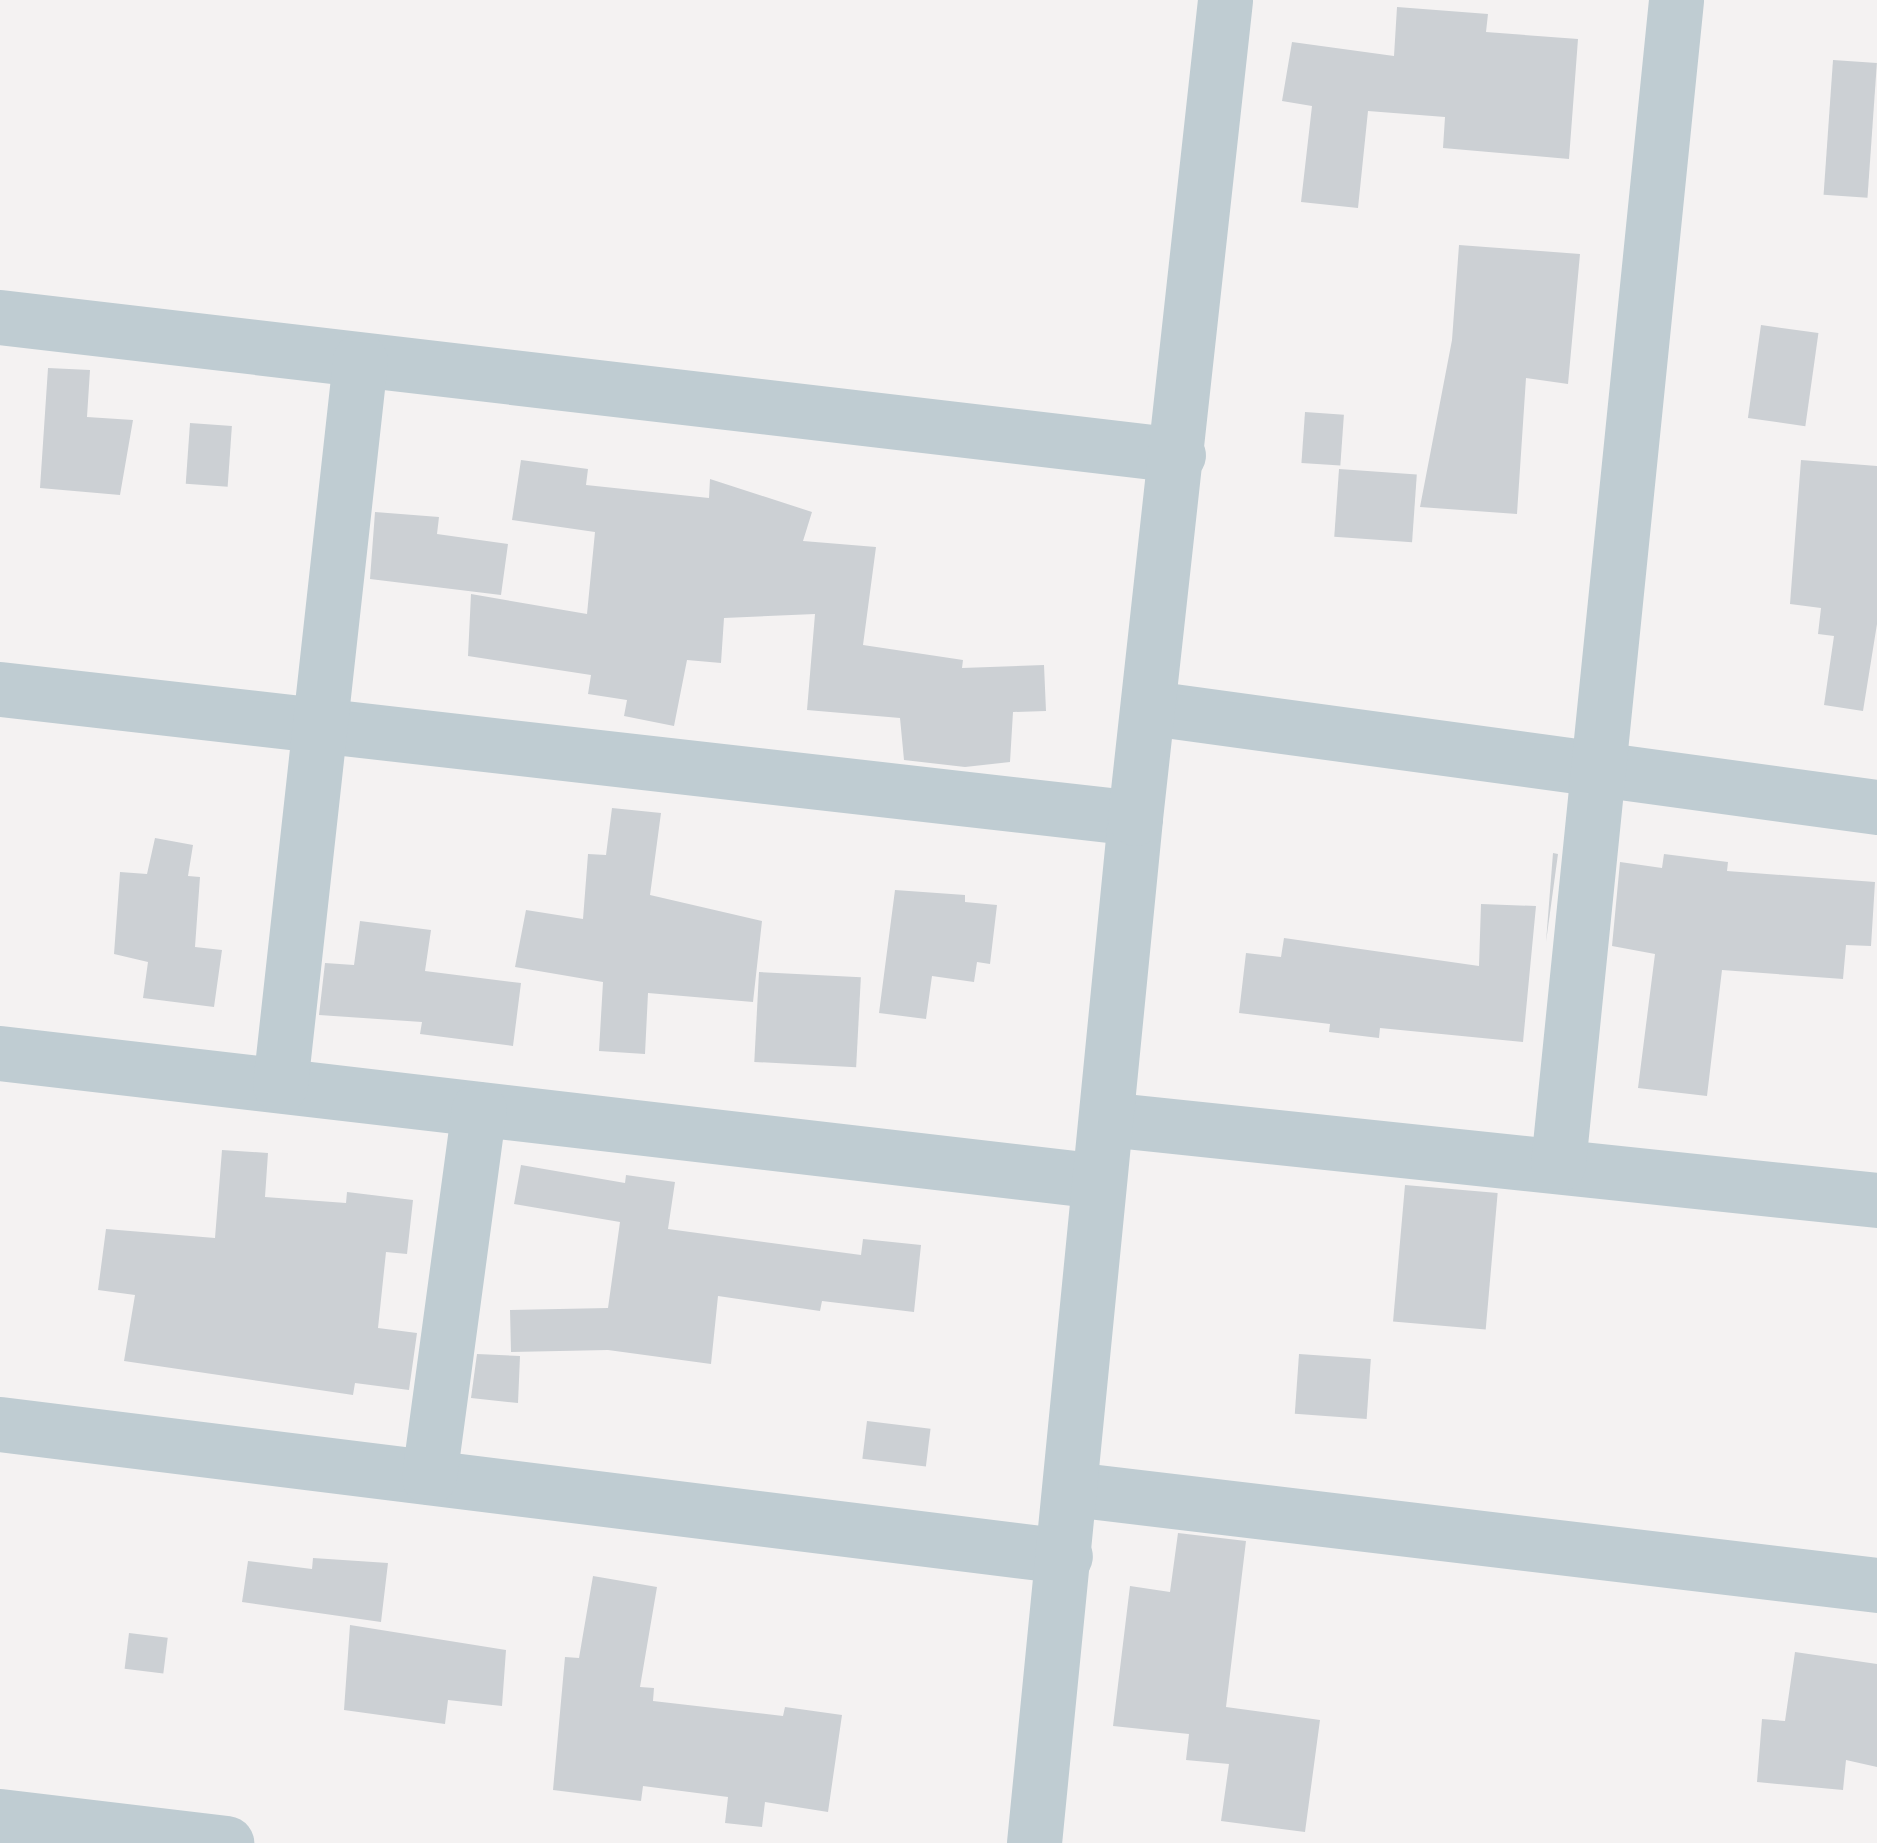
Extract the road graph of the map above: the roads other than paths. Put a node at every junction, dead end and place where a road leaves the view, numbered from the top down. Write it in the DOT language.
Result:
graph roads {
  1 [pos="1226,0"];
  2 [pos="1676,0"];
  3 [pos="0,317"];
  4 [pos="360,360"];
  5 [pos="1178,454"];
  6 [pos="0,689"];
  7 [pos="1151,708"];
  8 [pos="320,725"];
  9 [pos="1595,772"];
  10 [pos="1877,808"];
  11 [pos="1135,818"];
  12 [pos="0,1052"];
  13 [pos="280,1084"];
  14 [pos="479,1109"];
  15 [pos="1106,1119"];
  16 [pos="1558,1164"];
  17 [pos="1099,1180"];
  18 [pos="1877,1200"];
  19 [pos="0,1424"];
  20 [pos="428,1477"];
  21 [pos="1072,1489"];
  22 [pos="1064,1556"];
  23 [pos="1877,1585"];
  24 [pos="0,1816"];
  25 [pos="226,1843"];
  26 [pos="1034,1843"];
  1 -- 5 [label="street"];
  2 -- 9 [label="street"];
  3 -- 4 [label="street"];
  4 -- 5 [label="street"];
  4 -- 8 [label="street"];
  5 -- 7 [label="street"];
  6 -- 8 [label="street"];
  7 -- 9 [label="street"];
  7 -- 11 [label="street"];
  8 -- 11 [label="street"];
  8 -- 13 [label="street"];
  9 -- 10 [label="street"];
  9 -- 16 [label="street"];
  11 -- 15 [label="street"];
  12 -- 13 [label="street"];
  13 -- 14 [label="street"];
  14 -- 17 [label="street"];
  14 -- 20 [label="street"];
  15 -- 16 [label="street"];
  15 -- 17 [label="street"];
  16 -- 18 [label="street"];
  17 -- 21 [label="street"];
  19 -- 20 [label="street"];
  20 -- 22 [label="street"];
  21 -- 22 [label="street"];
  21 -- 23 [label="street"];
  22 -- 26 [label="street"];
  24 -- 25 [label="street"];
}
